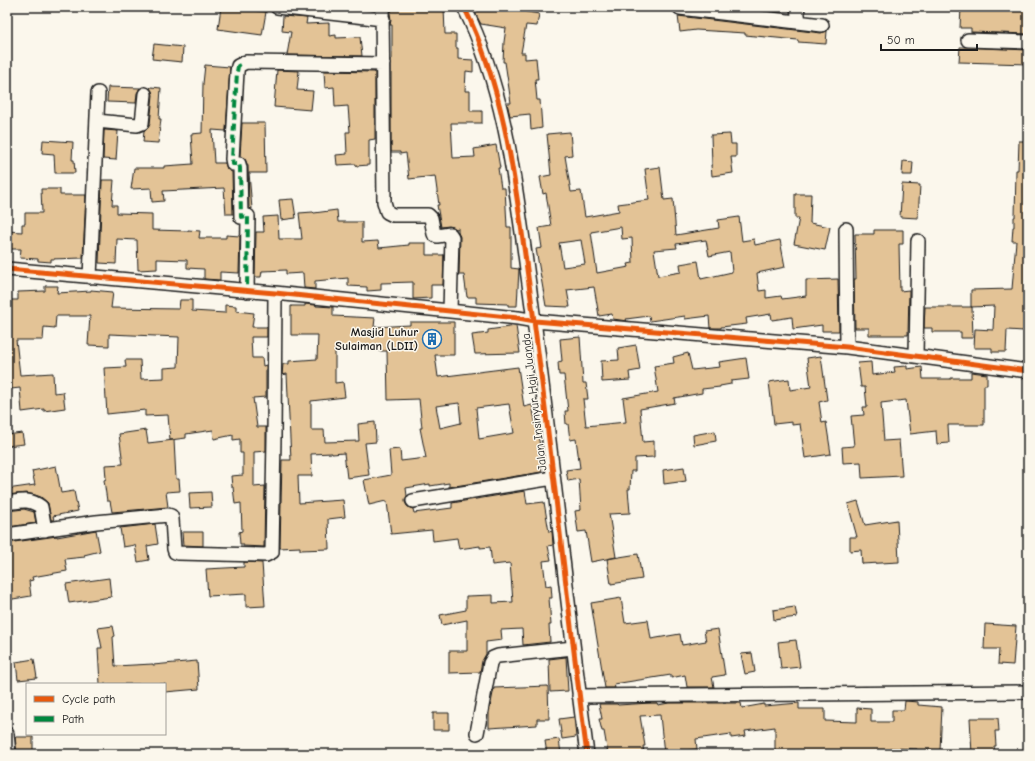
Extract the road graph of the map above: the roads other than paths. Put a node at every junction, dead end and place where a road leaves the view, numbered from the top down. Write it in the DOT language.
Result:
graph roads {
  1 [pos="277,7"];
  2 [pos="464,7"];
  3 [pos="796,7"];
  4 [pos="680,8"];
  5 [pos="745,11"];
  6 [pos="384,13"];
  7 [pos="799,22"];
  8 [pos="822,25"];
  9 [pos="968,40"];
  10 [pos="1028,42"];
  11 [pos="383,64"];
  12 [pos="98,92"];
  13 [pos="145,94"];
  14 [pos="97,121"];
  15 [pos="846,229"];
  16 [pos="918,241"];
  17 [pos="7,269"];
  18 [pos="90,277"];
  19 [pos="247,291"];
  20 [pos="275,293"];
  21 [pos="450,311"];
  22 [pos="535,322"];
  23 [pos="847,347"];
  24 [pos="916,356"];
  25 [pos="1028,371"];
  26 [pos="553,478"];
  27 [pos="413,501"];
  28 [pos="7,503"];
  29 [pos="45,530"];
  30 [pos="7,535"];
  31 [pos="573,648"];
  32 [pos="1028,692"];
  33 [pos="579,696"];
  34 [pos="477,733"];
  35 [pos="7,734"];
  36 [pos="8,754"];
  37 [pos="587,754"];
  1 -- 6 [label="street"];
  2 -- 22 [label="street, Jalan Insinyur Haji Juanda"];
  3 -- 7 [label="street"];
  4 -- 5 [label="street"];
  5 -- 7 [label="street"];
  6 -- 11 [label="street"];
  7 -- 8 [label="street"];
  9 -- 10 [label="street"];
  11 -- 19 [label="street"];
  11 -- 21 [label="street"];
  12 -- 14 [label="street"];
  13 -- 14 [label="street"];
  14 -- 18 [label="street"];
  15 -- 23 [label="street"];
  16 -- 24 [label="street"];
  17 -- 18 [label="street"];
  18 -- 19 [label="street"];
  19 -- 20 [label="street"];
  20 -- 21 [label="street"];
  20 -- 29 [label="street"];
  21 -- 22 [label="street"];
  22 -- 23 [label="street"];
  22 -- 26 [label="street, Jalan Insinyur Haji Juanda"];
  23 -- 24 [label="street"];
  24 -- 25 [label="street"];
  26 -- 27 [label="street"];
  26 -- 31 [label="street, Jalan Insinyur Haji Juanda"];
  28 -- 29 [label="street"];
  29 -- 30 [label="street"];
  31 -- 33 [label="street, Jalan Insinyur Haji Juanda"];
  31 -- 34 [label="street"];
  32 -- 33 [label="street"];
  33 -- 37 [label="street, Jalan Insinyur Haji Juanda"];
  35 -- 36 [label="street"];
}
